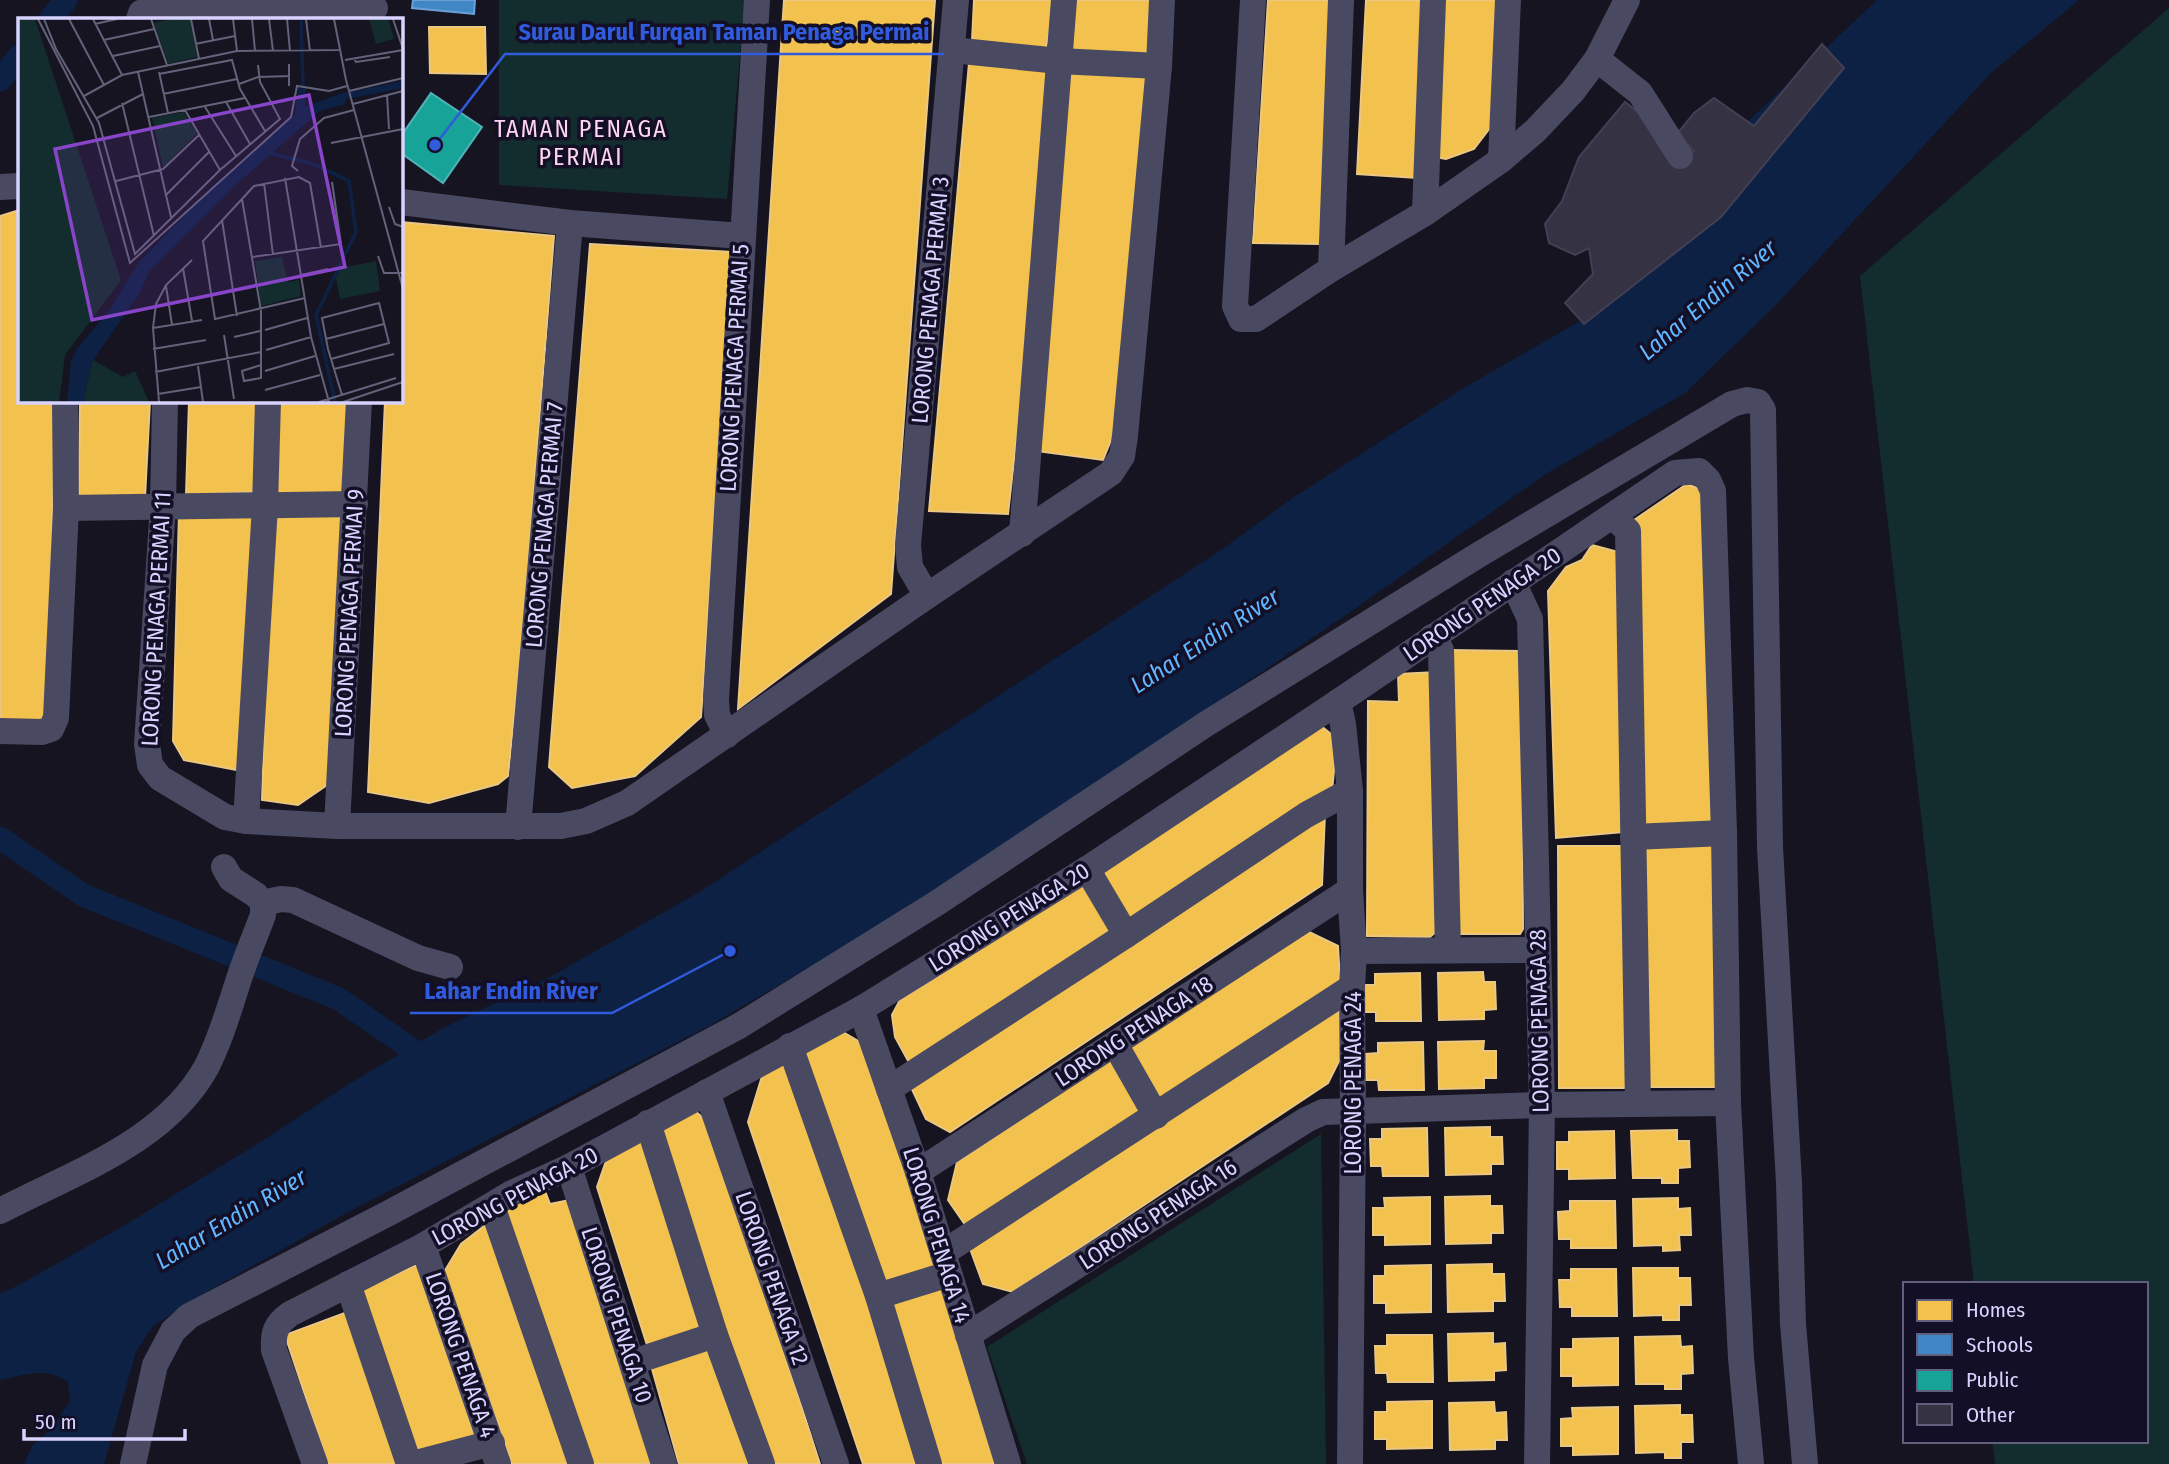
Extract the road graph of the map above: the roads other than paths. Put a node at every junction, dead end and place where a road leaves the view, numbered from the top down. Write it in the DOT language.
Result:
graph roads {
  1 [pos="757,0"];
  2 [pos="956,0"];
  3 [pos="1064,0"];
  4 [pos="1162,0"];
  5 [pos="1253,0"];
  6 [pos="1341,0"];
  7 [pos="1433,0"];
  8 [pos="1508,0"];
  9 [pos="1627,0"];
  10 [pos="375,9"];
  11 [pos="145,14"];
  12 [pos="952,50"];
  13 [pos="1597,59"];
  14 [pos="1059,61"];
  15 [pos="1159,66"];
  16 [pos="1680,156"];
  17 [pos="1501,160"];
  18 [pos="402,202"];
  19 [pos="1425,213"];
  20 [pos="570,223"];
  21 [pos="742,236"];
  22 [pos="1331,269"];
  23 [pos="65,402"];
  24 [pos="165,402"];
  25 [pos="268,402"];
  26 [pos="359,402"];
  27 [pos="355,505"];
  28 [pos="163,506"];
  29 [pos="265,506"];
  30 [pos="66,508"];
  31 [pos="1612,516"];
  32 [pos="1022,534"];
  33 [pos="1513,582"];
  34 [pos="927,596"];
  35 [pos="1432,637"];
  36 [pos="1338,702"];
  37 [pos="0,731"];
  38 [pos="727,735"];
  39 [pos="1350,791"];
  40 [pos="246,821"];
  41 [pos="337,826"];
  42 [pos="518,827"];
  43 [pos="1724,833"];
  44 [pos="1633,838"];
  45 [pos="225,867"];
  46 [pos="1087,869"];
  47 [pos="1350,890"];
  48 [pos="263,904"];
  49 [pos="1126,935"];
  50 [pos="1448,950"];
  51 [pos="1538,950"];
  52 [pos="1354,951"];
  53 [pos="450,967"];
  54 [pos="1352,987"];
  55 [pos="861,1009"];
  56 [pos="1115,1044"];
  57 [pos="790,1046"];
  58 [pos="889,1089"];
  59 [pos="707,1092"];
  60 [pos="1728,1102"];
  61 [pos="1637,1104"];
  62 [pos="1542,1105"];
  63 [pos="1353,1110"];
  64 [pos="1156,1116"];
  65 [pos="649,1123"];
  66 [pos="494,1157"];
  67 [pos="569,1167"];
  68 [pos="918,1172"];
  69 [pos="502,1200"];
  70 [pos="0,1212"];
  71 [pos="423,1246"];
  72 [pos="946,1264"];
  73 [pos="348,1284"];
  74 [pos="878,1296"];
  75 [pos="715,1335"];
  76 [pos="968,1335"];
  77 [pos="633,1362"];
  78 [pos="495,1454"];
  79 [pos="133,1464"];
  80 [pos="315,1464"];
  81 [pos="410,1464"];
  82 [pos="581,1464"];
  83 [pos="664,1464"];
  84 [pos="762,1464"];
  85 [pos="836,1464"];
  86 [pos="929,1464"];
  87 [pos="1008,1464"];
  88 [pos="1350,1464"];
  89 [pos="1537,1464"];
  90 [pos="1751,1464"];
  91 [pos="1805,1464"];
  1 -- 21 [label="street, LORONG PENAGA PERMAI 5"];
  2 -- 12 [label="street, LORONG PENAGA PERMAI 3"];
  3 -- 14 [label="street"];
  4 -- 15 [label="street"];
  5 -- 22 [label="street"];
  6 -- 22 [label="street"];
  7 -- 19 [label="street"];
  8 -- 17 [label="street"];
  9 -- 13 [label="street"];
  10 -- 11 [label="street"];
  12 -- 14 [label="street"];
  12 -- 34 [label="street, LORONG PENAGA PERMAI 3"];
  13 -- 16 [label="street"];
  13 -- 17 [label="street"];
  14 -- 15 [label="street"];
  14 -- 32 [label="street"];
  15 -- 32 [label="street"];
  17 -- 19 [label="street"];
  18 -- 20 [label="street"];
  19 -- 22 [label="street"];
  20 -- 21 [label="street"];
  20 -- 42 [label="street, LORONG PENAGA PERMAI 7"];
  21 -- 38 [label="street, LORONG PENAGA PERMAI 5"];
  23 -- 30 [label="street"];
  24 -- 28 [label="street, LORONG PENAGA PERMAI 11"];
  25 -- 29 [label="street"];
  26 -- 27 [label="street, LORONG PENAGA PERMAI 9"];
  27 -- 29 [label="street"];
  27 -- 41 [label="street, LORONG PENAGA PERMAI 9"];
  28 -- 29 [label="street"];
  28 -- 30 [label="street"];
  28 -- 40 [label="street, LORONG PENAGA PERMAI 11"];
  29 -- 40 [label="street"];
  30 -- 37 [label="street"];
  31 -- 33 [label="street, LORONG PENAGA 20"];
  31 -- 43 [label="street, LORONG PENAGA 20"];
  31 -- 44 [label="street"];
  32 -- 34 [label="street"];
  33 -- 35 [label="street, LORONG PENAGA 20"];
  33 -- 51 [label="street, LORONG PENAGA 28"];
  34 -- 38 [label="street"];
  35 -- 36 [label="street, LORONG PENAGA 20"];
  35 -- 50 [label="street"];
  36 -- 39 [label="street, LORONG PENAGA 24"];
  36 -- 46 [label="street, LORONG PENAGA 20"];
  38 -- 42 [label="street"];
  39 -- 47 [label="street, LORONG PENAGA 24"];
  39 -- 49 [label="street"];
  40 -- 41 [label="street"];
  41 -- 42 [label="street"];
  43 -- 44 [label="street"];
  43 -- 60 [label="street"];
  44 -- 61 [label="street"];
  45 -- 48 [label="street"];
  46 -- 49 [label="street"];
  46 -- 55 [label="street, LORONG PENAGA 20"];
  47 -- 52 [label="street, LORONG PENAGA 24"];
  47 -- 56 [label="street, LORONG PENAGA 18"];
  48 -- 53 [label="street"];
  48 -- 70 [label="street"];
  49 -- 58 [label="street"];
  50 -- 51 [label="street"];
  50 -- 52 [label="street"];
  51 -- 62 [label="street, LORONG PENAGA 28"];
  52 -- 54 [label="street, LORONG PENAGA 24"];
  54 -- 63 [label="street, LORONG PENAGA 24"];
  54 -- 64 [label="street"];
  55 -- 57 [label="street, LORONG PENAGA 20"];
  55 -- 58 [label="street, LORONG PENAGA 14"];
  56 -- 64 [label="street"];
  56 -- 68 [label="street, LORONG PENAGA 18"];
  57 -- 59 [label="street, LORONG PENAGA 20"];
  57 -- 74 [label="street"];
  58 -- 68 [label="street, LORONG PENAGA 14"];
  59 -- 65 [label="street, LORONG PENAGA 20"];
  59 -- 85 [label="street, LORONG PENAGA 12"];
  60 -- 61 [label="street, LORONG PENAGA 16"];
  60 -- 90 [label="street"];
  61 -- 62 [label="street, LORONG PENAGA 16"];
  62 -- 63 [label="street, LORONG PENAGA 16"];
  62 -- 89 [label="street, LORONG PENAGA 28"];
  63 -- 76 [label="street, LORONG PENAGA 16"];
  63 -- 88 [label="street, LORONG PENAGA 24"];
  64 -- 72 [label="street"];
  65 -- 67 [label="street, LORONG PENAGA 20"];
  65 -- 75 [label="street"];
  66 -- 69 [label="street"];
  66 -- 79 [label="street"];
  66 -- 91 [label="street"];
  67 -- 69 [label="street, LORONG PENAGA 20"];
  67 -- 77 [label="street, LORONG PENAGA 10"];
  68 -- 72 [label="street, LORONG PENAGA 14"];
  69 -- 71 [label="street, LORONG PENAGA 20"];
  69 -- 82 [label="street"];
  71 -- 73 [label="street, LORONG PENAGA 20"];
  71 -- 78 [label="street, LORONG PENAGA 4"];
  72 -- 74 [label="street"];
  72 -- 76 [label="street, LORONG PENAGA 14"];
  73 -- 80 [label="street, LORONG PENAGA 20"];
  73 -- 81 [label="street"];
  74 -- 86 [label="street"];
  75 -- 77 [label="street"];
  75 -- 84 [label="street"];
  76 -- 87 [label="street, LORONG PENAGA 14"];
  77 -- 83 [label="street, LORONG PENAGA 10"];
  78 -- 81 [label="street"];
}
